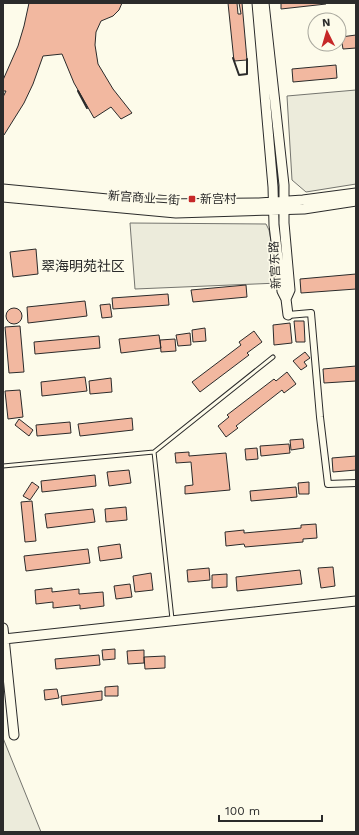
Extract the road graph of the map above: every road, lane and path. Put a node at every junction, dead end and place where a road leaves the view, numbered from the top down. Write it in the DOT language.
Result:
graph roads {
  1 [pos="257,3"];
  2 [pos="264,3"];
  3 [pos="3,189"];
  4 [pos="356,193"];
  5 [pos="3,197"];
  6 [pos="356,201"];
  7 [pos="284,205"];
  8 [pos="274,206"];
  9 [pos="286,299"];
  10 [pos="288,315"];
  11 [pos="273,357"];
  12 [pos="154,452"];
  13 [pos="3,466"];
  14 [pos="356,483"];
  15 [pos="356,601"];
  16 [pos="173,621"];
  17 [pos="3,628"];
  18 [pos="4,639"];
  19 [pos="14,735"];
  1 -- 8 [label="street, 新宫东路"];
  2 -- 7 [label="street, 新宫东路"];
  3 -- 8 [label="street, 新宫商业二街"];
  4 -- 7 [label="street, 新宫商业二街"];
  5 -- 8 [label="street, 新宫商业二街"];
  6 -- 7 [label="street, 新宫商业二街"];
  7 -- 8 [label="street, 新宫商业二街"];
  7 -- 9 [label="street, 新宫东路"];
  8 -- 9 [label="street, 新宫东路"];
  9 -- 10 [label="street"];
  10 -- 14 [label="street"];
  11 -- 12 [label="lane"];
  12 -- 13 [label="lane"];
  12 -- 16 [label="lane"];
  15 -- 16 [label="street"];
  16 -- 18 [label="street"];
  17 -- 18 [label="street"];
  18 -- 19 [label="street"];
}
